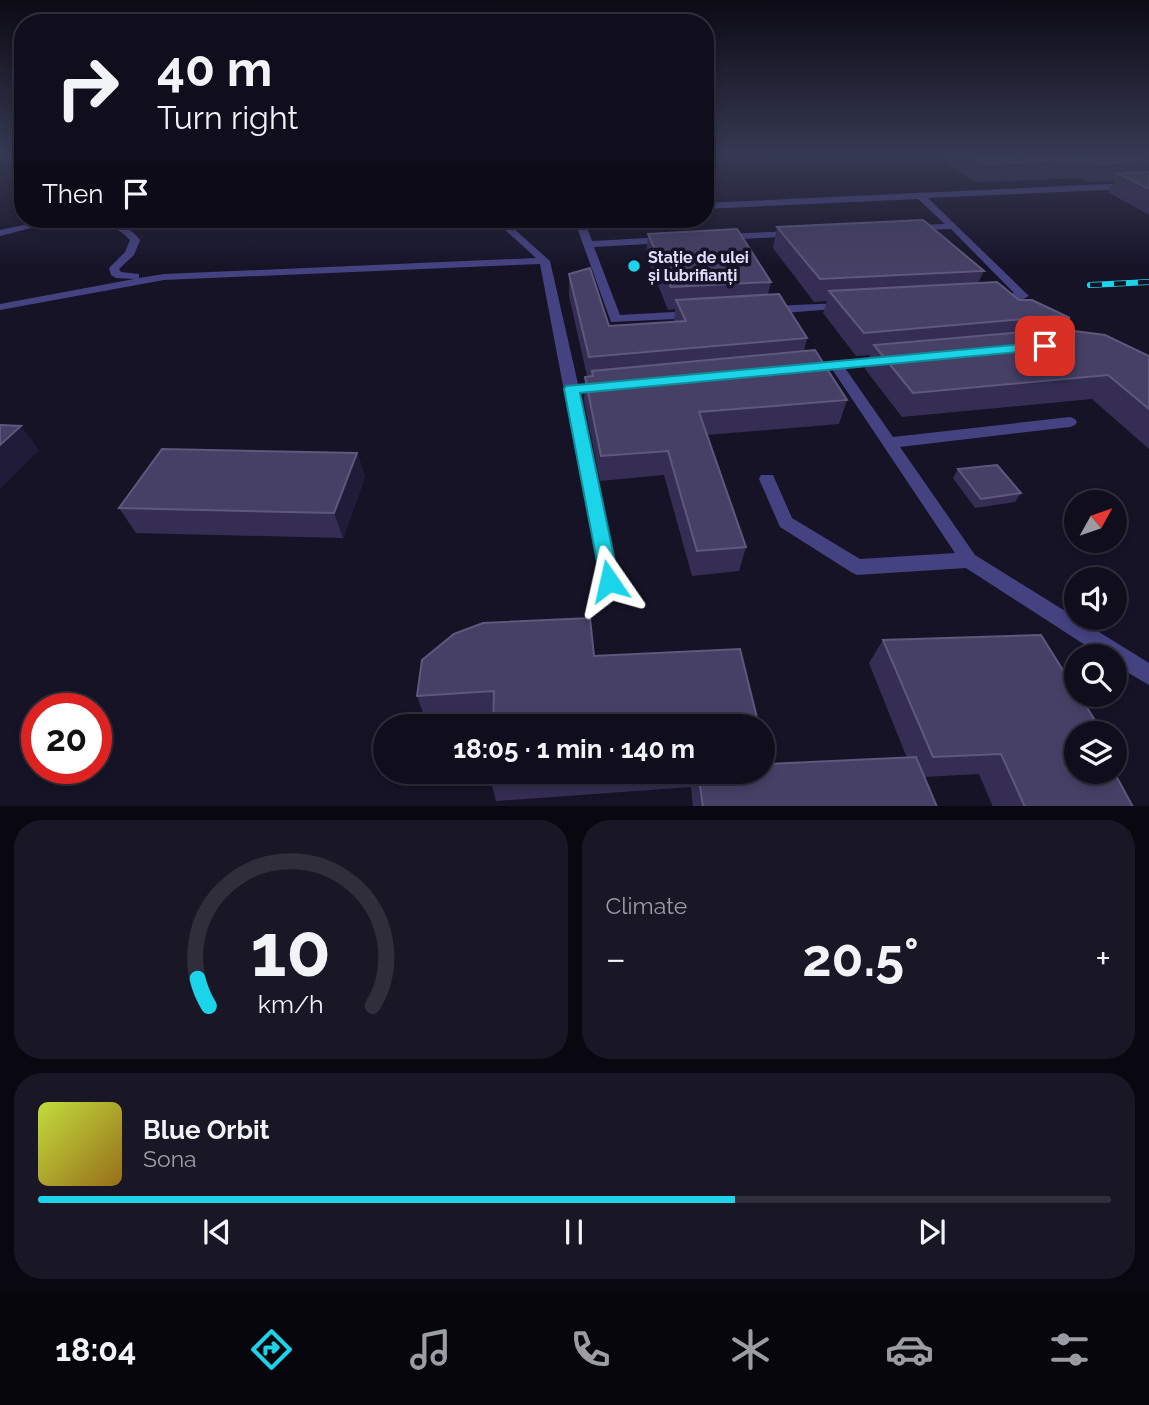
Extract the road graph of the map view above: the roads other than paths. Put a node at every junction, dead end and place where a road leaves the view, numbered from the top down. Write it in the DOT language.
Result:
graph roads {
  1 [pos="991,193"];
  2 [pos="920,196"];
  3 [pos="714,206"];
  4 [pos="953,226"];
  5 [pos="25,228"];
  6 [pos="125,228"];
  7 [pos="508,228"];
  8 [pos="582,228"];
  9 [pos="899,228"];
  10 [pos="0,233"];
  11 [pos="805,233"];
  12 [pos="710,238"];
  13 [pos="683,239"];
  14 [pos="588,244"];
  15 [pos="545,261"];
  16 [pos="164,277"];
  17 [pos="983,298"];
  18 [pos="860,305"];
  19 [pos="0,307"];
  20 [pos="765,311"];
  21 [pos="710,314"];
  22 [pos="906,359"];
  23 [pos="836,365"];
  24 [pos="794,369"];
  25 [pos="614,385"];
  26 [pos="572,389"];
  27 [pos="1070,422"];
  28 [pos="889,443"];
  29 [pos="768,479"];
  30 [pos="969,560"];
  31 [pos="609,581"];
  32 [pos="1149,675"];
  1 -- 2 [label="lane"];
  2 -- 3 [label="lane"];
  2 -- 4 [label="lane"];
  4 -- 9 [label="lane"];
  4 -- 17 [label="lane"];
  5 -- 10 [label="lane"];
  6 -- 16 [label="lane"];
  7 -- 15 [label="lane"];
  8 -- 14 [label="lane"];
  11 -- 12 [label="lane"];
  13 -- 14 [label="lane"];
  14 -- 21 [label="lane"];
  15 -- 16 [label="lane"];
  15 -- 26 [label="lane"];
  16 -- 19 [label="lane"];
  18 -- 20 [label="lane"];
  22 -- 23 [label="lane"];
  23 -- 24 [label="lane"];
  23 -- 28 [label="lane"];
  25 -- 26 [label="lane"];
  26 -- 31 [label="lane"];
  27 -- 28 [label="lane"];
  28 -- 30 [label="lane"];
  29 -- 30 [label="lane"];
  30 -- 32 [label="lane"];
}
